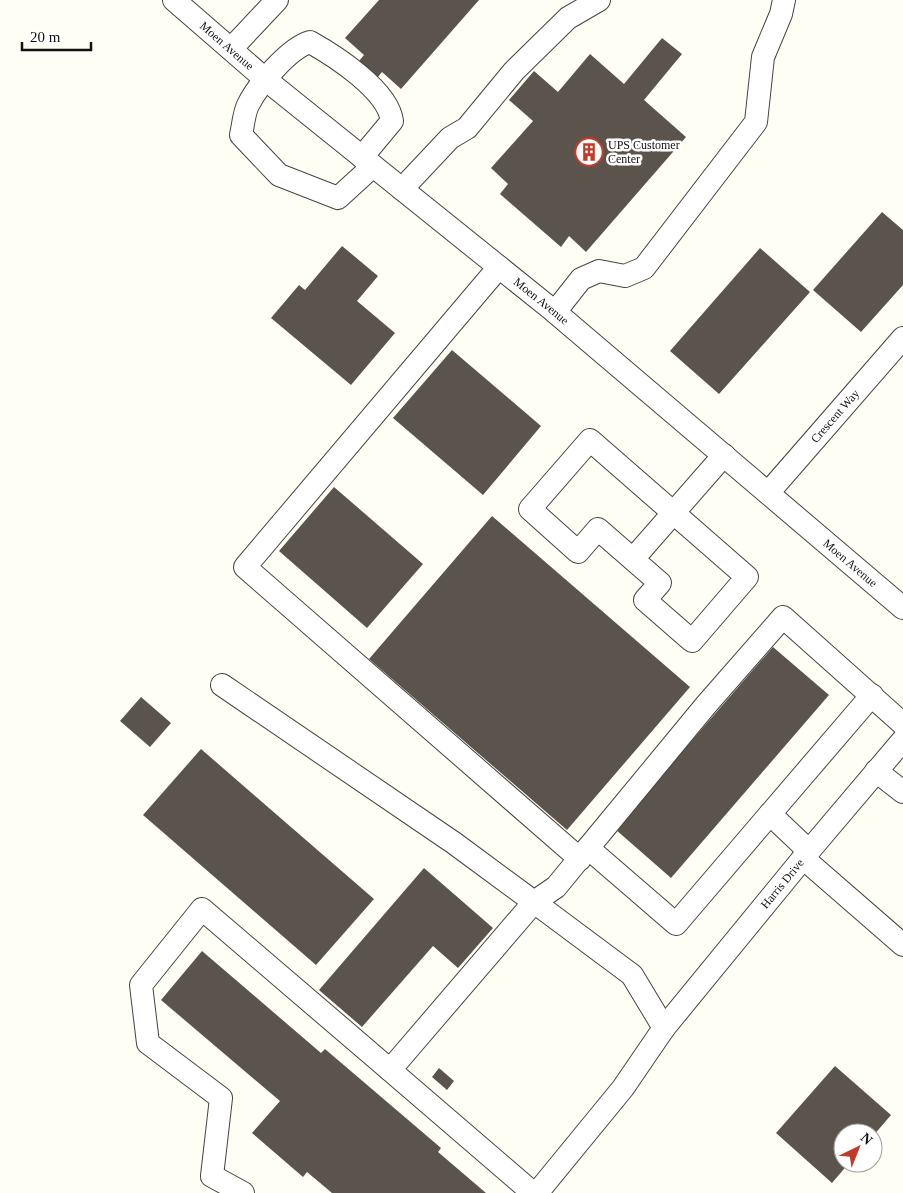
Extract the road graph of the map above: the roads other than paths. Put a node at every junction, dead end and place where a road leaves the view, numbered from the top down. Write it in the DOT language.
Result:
graph roads {
  1 [pos="174,0"];
  2 [pos="277,0"];
  3 [pos="599,0"];
  4 [pos="784,0"];
  5 [pos="231,49"];
  6 [pos="265,79"];
  7 [pos="368,161"];
  8 [pos="402,189"];
  9 [pos="499,267"];
  10 [pos="555,312"];
  11 [pos="903,338"];
  12 [pos="724,455"];
  13 [pos="768,493"];
  14 [pos="674,513"];
  15 [pos="632,559"];
  16 [pos="903,608"];
  17 [pos="222,685"];
  18 [pos="872,695"];
  19 [pos="903,724"];
  20 [pos="903,740"];
  21 [pos="876,771"];
  22 [pos="903,792"];
  23 [pos="770,814"];
  24 [pos="584,853"];
  25 [pos="806,855"];
  26 [pos="534,902"];
  27 [pos="903,945"];
  28 [pos="664,1028"];
  29 [pos="390,1070"];
  30 [pos="243,1193"];
  31 [pos="533,1193"];
  32 [pos="537,1193"];
  1 -- 5 [label="street, Moen Avenue"];
  2 -- 5 [label="street"];
  3 -- 8 [label="street"];
  4 -- 10 [label="street"];
  5 -- 6 [label="street, Moen Avenue"];
  6 -- 7 [label="street, Moen Avenue"];
  6 -- 7 [label="street"];
  6 -- 7 [label="street"];
  7 -- 8 [label="street, Moen Avenue"];
  8 -- 9 [label="street, Moen Avenue"];
  9 -- 10 [label="street, Moen Avenue"];
  9 -- 24 [label="street"];
  10 -- 12 [label="street, Moen Avenue"];
  11 -- 13 [label="street, Crescent Way"];
  12 -- 13 [label="street, Moen Avenue"];
  12 -- 14 [label="street"];
  13 -- 16 [label="street, Moen Avenue"];
  14 -- 15 [label="street"];
  14 -- 15 [label="street"];
  14 -- 15 [label="street"];
  17 -- 26 [label="street"];
  18 -- 19 [label="street"];
  18 -- 23 [label="street"];
  18 -- 24 [label="street"];
  20 -- 21 [label="street, Harris Drive"];
  21 -- 22 [label="street"];
  21 -- 25 [label="street, Harris Drive"];
  23 -- 24 [label="street"];
  23 -- 25 [label="street"];
  24 -- 26 [label="street"];
  25 -- 27 [label="street"];
  25 -- 28 [label="street, Harris Drive"];
  26 -- 28 [label="street"];
  26 -- 29 [label="street"];
  28 -- 32 [label="street, Harris Drive"];
  29 -- 30 [label="street"];
  29 -- 31 [label="street"];
}
